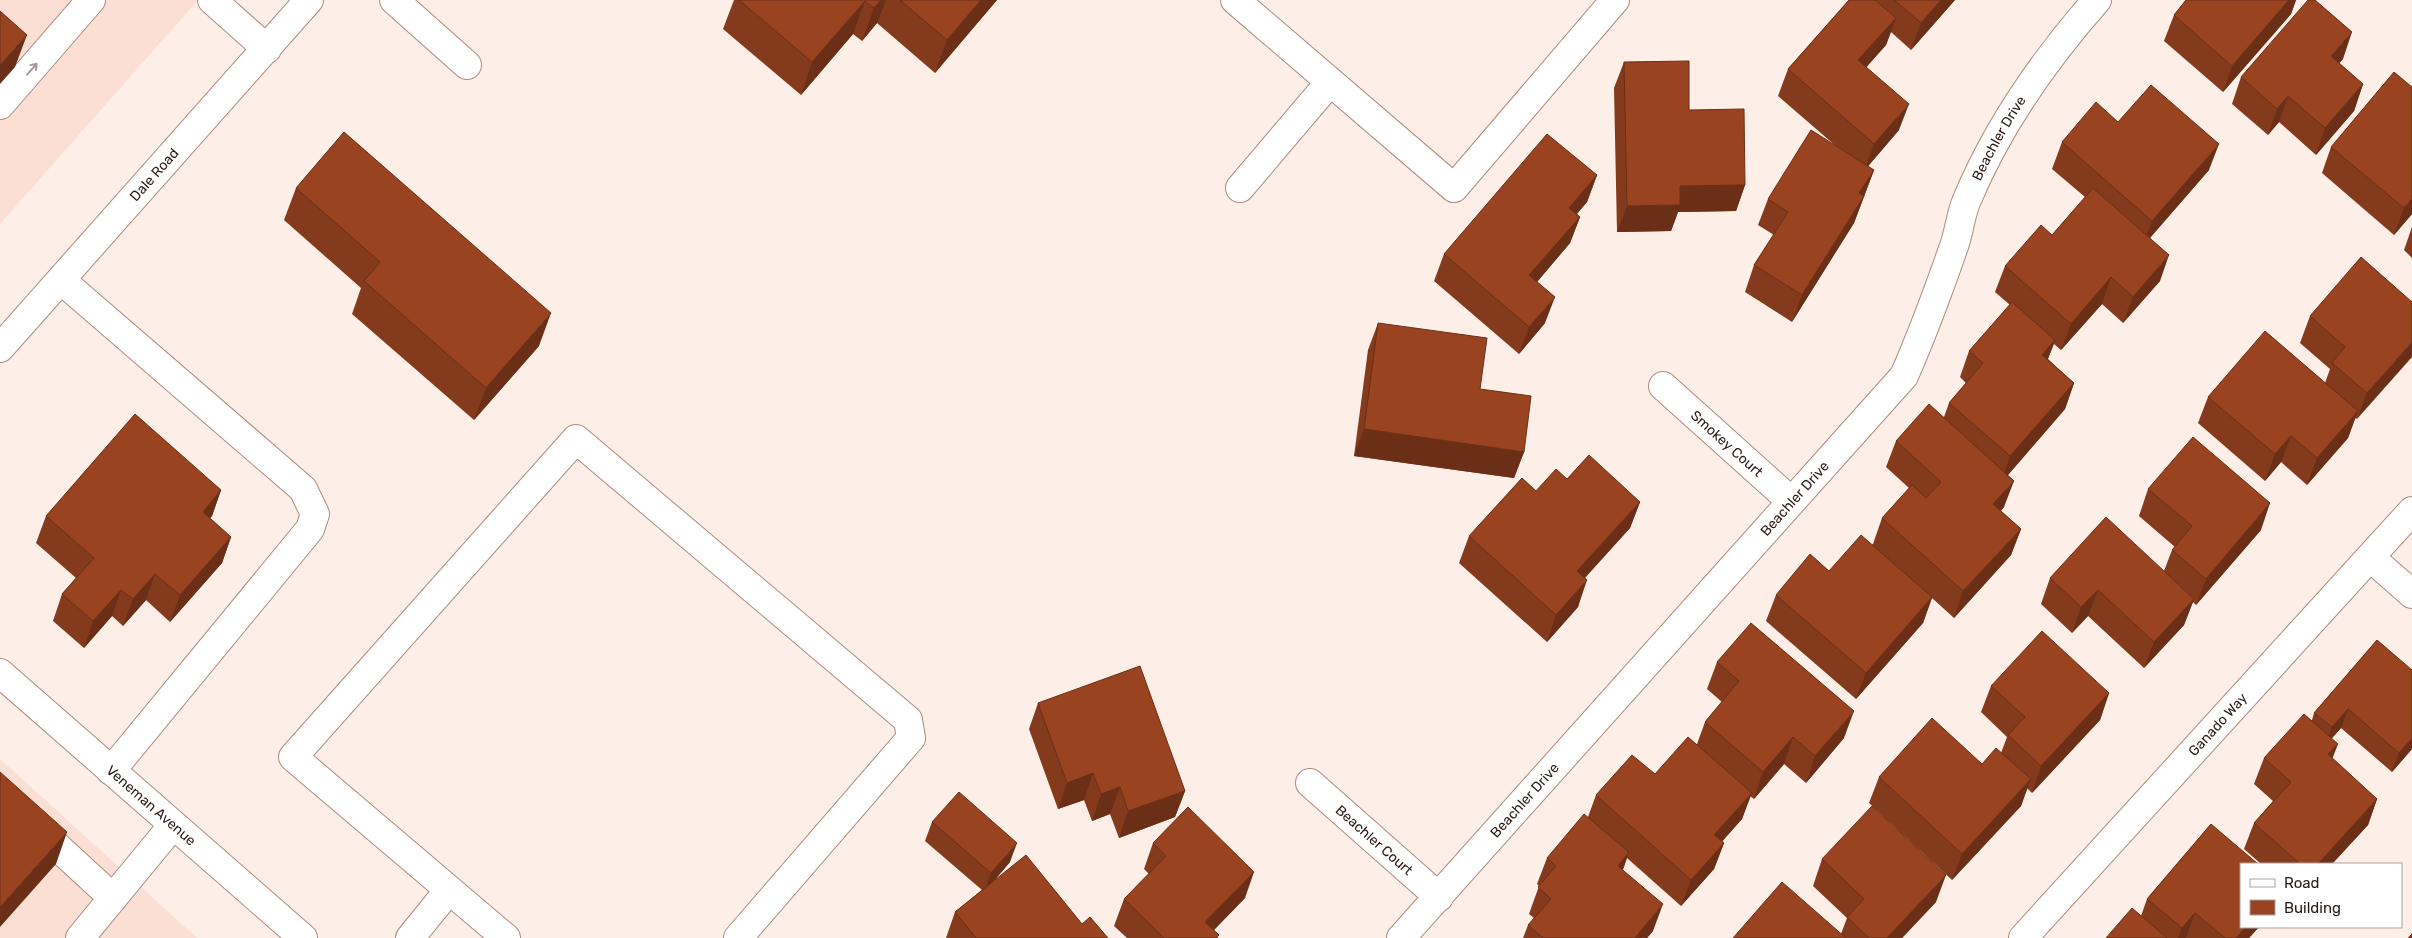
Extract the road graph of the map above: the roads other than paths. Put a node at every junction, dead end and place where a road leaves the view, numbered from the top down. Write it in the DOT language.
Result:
graph roads {
  1 [pos="91,0"];
  2 [pos="212,0"];
  3 [pos="310,0"];
  4 [pos="394,0"];
  5 [pos="1235,0"];
  6 [pos="1615,0"];
  7 [pos="2098,0"];
  8 [pos="267,49"];
  9 [pos="467,65"];
  10 [pos="1330,82"];
  11 [pos="0,105"];
  12 [pos="1240,188"];
  13 [pos="61,280"];
  14 [pos="0,348"];
  15 [pos="1663,386"];
  16 [pos="1791,501"];
  17 [pos="2412,511"];
  18 [pos="2371,558"];
  19 [pos="2412,594"];
  20 [pos="0,673"];
  21 [pos="111,771"];
  22 [pos="1310,783"];
  23 [pos="0,794"];
  24 [pos="174,825"];
  25 [pos="449,890"];
  26 [pos="1439,897"];
  27 [pos="113,898"];
  28 [pos="80,938"];
  29 [pos="304,938"];
  30 [pos="410,938"];
  31 [pos="506,938"];
  32 [pos="738,938"];
  33 [pos="1401,938"];
  34 [pos="2023,938"];
  11 -- 1 [label="street, one-way"];
  2 -- 8 [label="street"];
  3 -- 8 [label="street, Dale Road"];
  4 -- 9 [label="street"];
  5 -- 10 [label="street"];
  6 -- 10 [label="street"];
  7 -- 16 [label="street, Beachler Drive"];
  8 -- 13 [label="street, Dale Road"];
  10 -- 12 [label="street"];
  13 -- 14 [label="street, Dale Road"];
  13 -- 21 [label="street"];
  15 -- 16 [label="street, Smokey Court"];
  16 -- 26 [label="street, Beachler Drive"];
  17 -- 18 [label="street, Ganado Way"];
  18 -- 19 [label="street"];
  18 -- 34 [label="street, Ganado Way"];
  20 -- 21 [label="street, Veneman Avenue"];
  21 -- 24 [label="street, Veneman Avenue"];
  22 -- 26 [label="street, Beachler Court"];
  23 -- 27 [label="street"];
  24 -- 27 [label="street"];
  24 -- 29 [label="street, Veneman Avenue"];
  25 -- 30 [label="street"];
  25 -- 31 [label="street"];
  25 -- 32 [label="street"];
  26 -- 33 [label="street, Beachler Drive"];
  27 -- 28 [label="street"];
}
